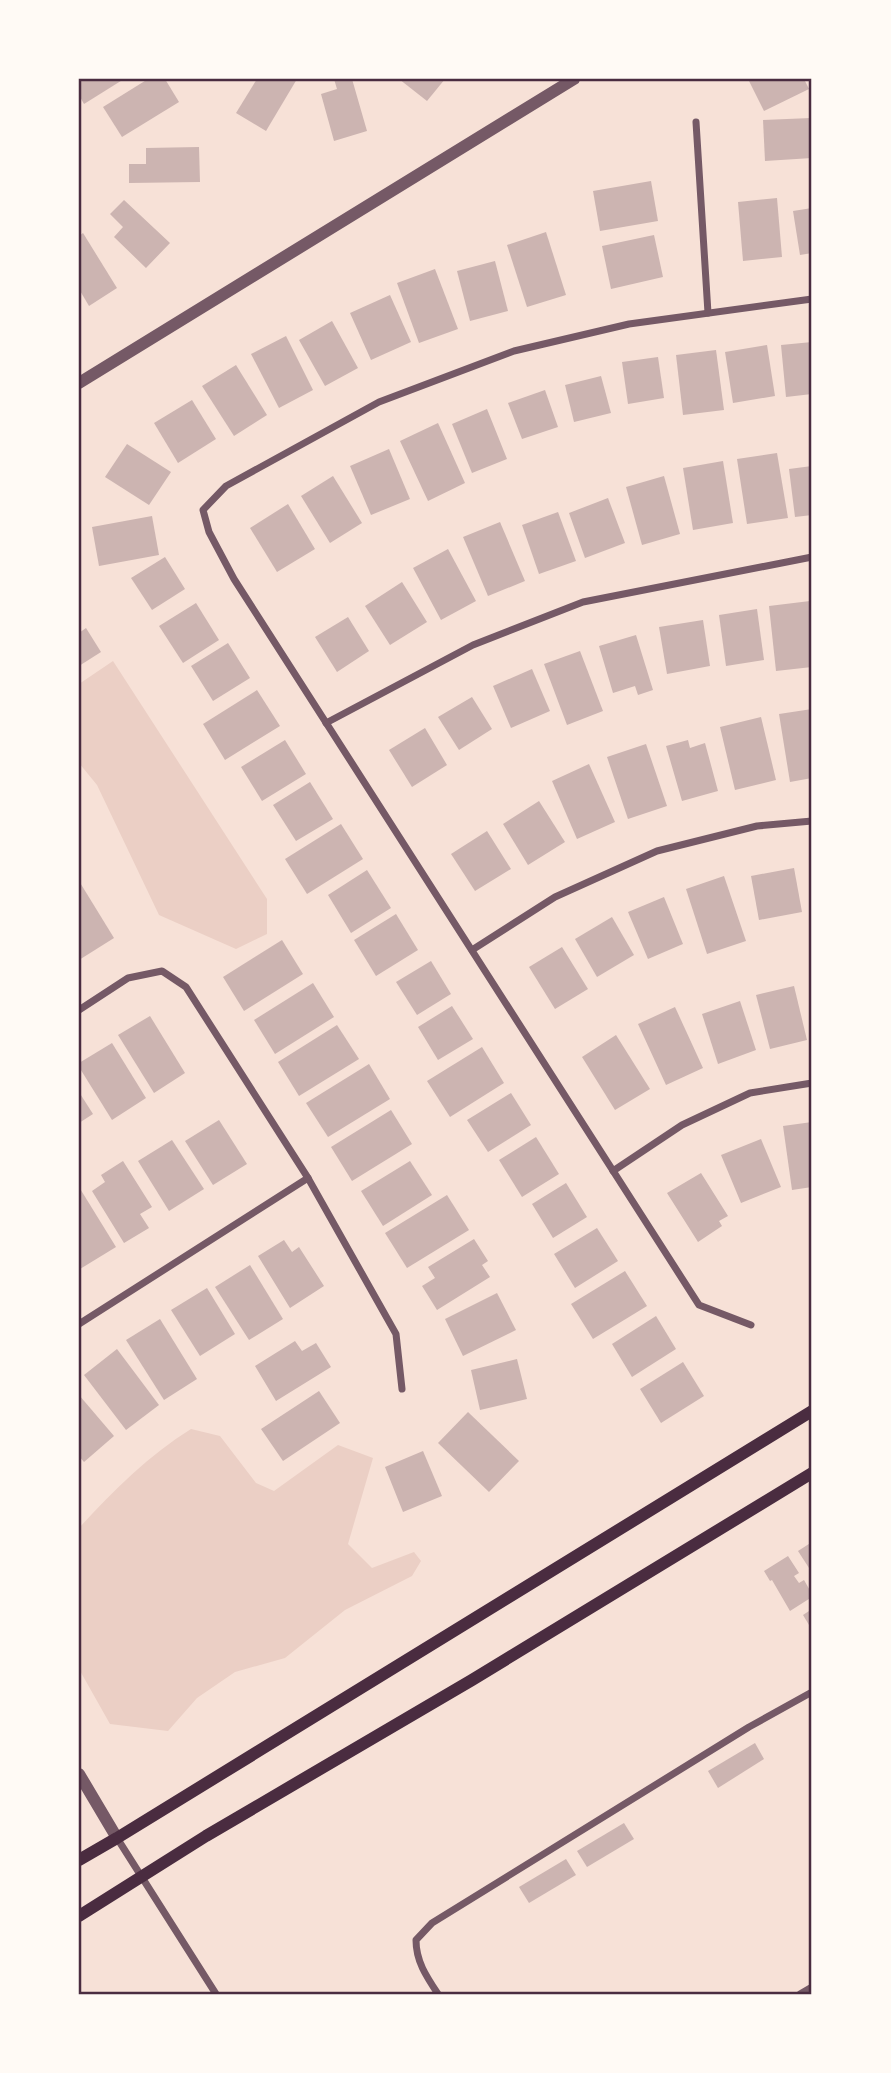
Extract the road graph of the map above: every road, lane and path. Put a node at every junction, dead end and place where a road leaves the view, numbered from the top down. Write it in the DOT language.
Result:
graph roads {
  1 [pos="574,79"];
  2 [pos="696,122"];
  3 [pos="812,299"];
  4 [pos="708,313"];
  5 [pos="79,383"];
  6 [pos="812,557"];
  7 [pos="326,723"];
  8 [pos="812,821"];
  9 [pos="472,950"];
  10 [pos="79,1010"];
  11 [pos="812,1083"];
  12 [pos="613,1171"];
  13 [pos="308,1178"];
  14 [pos="79,1324"];
  15 [pos="751,1325"];
  16 [pos="401,1389"];
  17 [pos="812,1411"];
  18 [pos="812,1473"];
  19 [pos="812,1692"];
  20 [pos="79,1774"];
  21 [pos="117,1838"];
  22 [pos="79,1860"];
  23 [pos="142,1877"];
  24 [pos="79,1916"];
  25 [pos="812,1987"];
  26 [pos="216,1994"];
  27 [pos="438,1994"];
  28 [pos="800,1994"];
  1 -- 5 [label="street"];
  2 -- 4 [label="street"];
  3 -- 4 [label="street"];
  4 -- 7 [label="street"];
  6 -- 7 [label="street"];
  7 -- 9 [label="street"];
  8 -- 9 [label="street"];
  9 -- 12 [label="street"];
  10 -- 13 [label="street"];
  11 -- 12 [label="street"];
  12 -- 15 [label="street"];
  13 -- 14 [label="street"];
  13 -- 16 [label="street"];
  17 -- 21 [label="main road"];
  18 -- 23 [label="main road"];
  19 -- 27 [label="street"];
  20 -- 21 [label="street"];
  21 -- 22 [label="main road"];
  21 -- 23 [label="street"];
  23 -- 24 [label="main road"];
  23 -- 26 [label="street"];
  25 -- 28 [label="street"];
}
